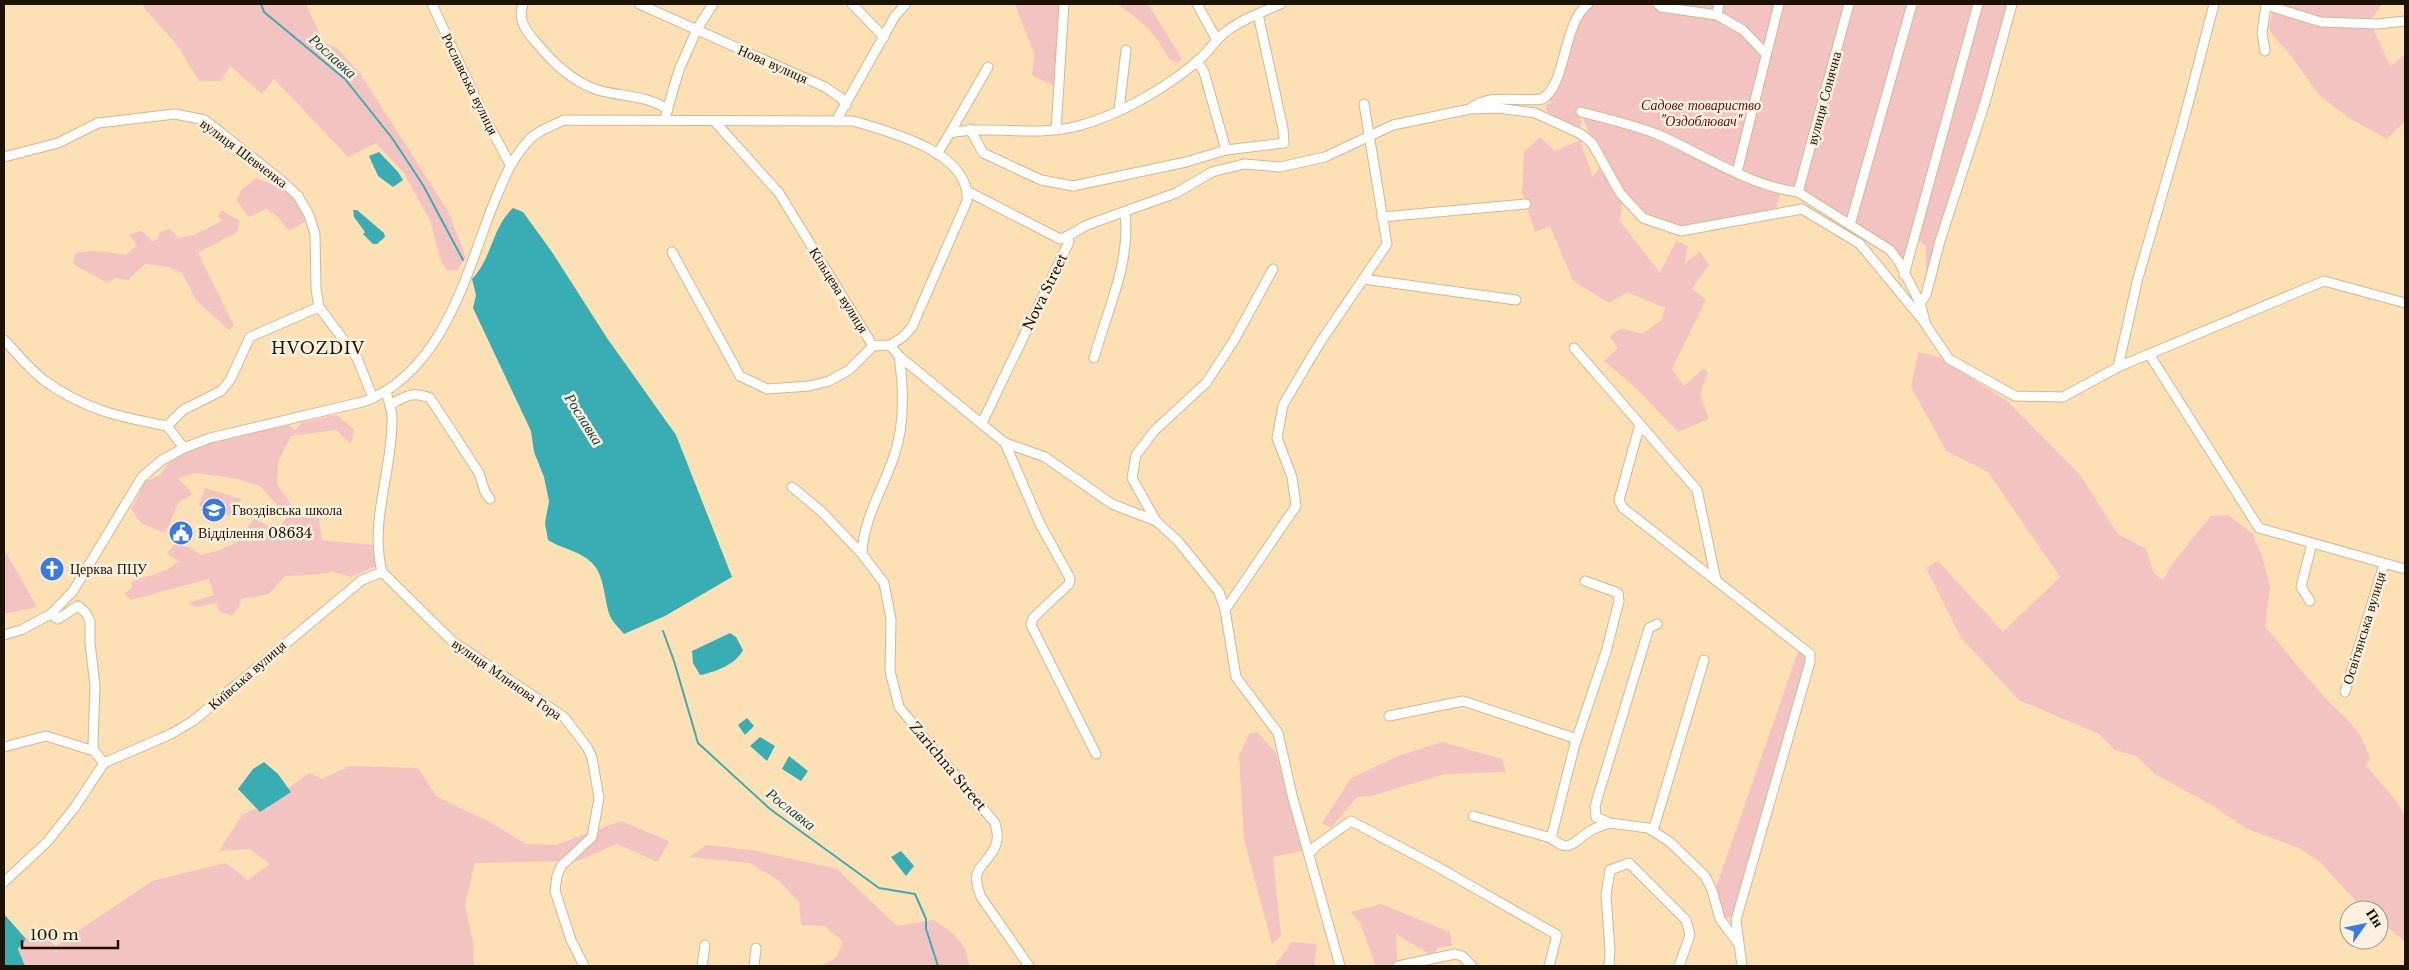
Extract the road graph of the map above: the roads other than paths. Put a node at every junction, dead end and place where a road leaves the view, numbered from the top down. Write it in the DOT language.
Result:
graph roads {
  1 [pos="432,4"];
  2 [pos="523,4"];
  3 [pos="639,4"];
  4 [pos="713,4"];
  5 [pos="852,4"];
  6 [pos="906,4"];
  7 [pos="1064,4"];
  8 [pos="1197,4"];
  9 [pos="1281,4"];
  10 [pos="1588,4"];
  11 [pos="1658,4"];
  12 [pos="1719,4"];
  13 [pos="1779,4"];
  14 [pos="1849,4"];
  15 [pos="1912,4"];
  16 [pos="1978,4"];
  17 [pos="2012,4"];
  18 [pos="2214,4"];
  19 [pos="2264,4"];
  20 [pos="1258,14"];
  21 [pos="1717,15"];
  22 [pos="2405,21"];
  23 [pos="697,29"];
  24 [pos="884,37"];
  25 [pos="1217,40"];
  26 [pos="1126,50"];
  27 [pos="2265,51"];
  28 [pos="1765,53"];
  29 [pos="1197,61"];
  30 [pos="988,67"];
  31 [pos="1364,104"];
  32 [pos="846,105"];
  33 [pos="1470,109"];
  34 [pos="668,110"];
  35 [pos="1119,110"];
  36 [pos="1581,112"];
  37 [pos="836,121"];
  38 [pos="664,122"];
  39 [pos="716,122"];
  40 [pos="970,129"];
  41 [pos="1056,130"];
  42 [pos="950,133"];
  43 [pos="1369,136"];
  44 [pos="1226,150"];
  45 [pos="938,154"];
  46 [pos="4,157"];
  47 [pos="510,164"];
  48 [pos="1737,172"];
  49 [pos="968,191"];
  50 [pos="1798,192"];
  51 [pos="1526,204"];
  52 [pos="1125,213"];
  53 [pos="1382,217"];
  54 [pos="1850,225"];
  55 [pos="1068,236"];
  56 [pos="672,252"];
  57 [pos="1274,269"];
  58 [pos="1904,275"];
  59 [pos="1363,279"];
  60 [pos="1516,300"];
  61 [pos="1920,303"];
  62 [pos="2405,303"];
  63 [pos="319,307"];
  64 [pos="1926,325"];
  65 [pos="4,340"];
  66 [pos="890,345"];
  67 [pos="873,346"];
  68 [pos="1574,348"];
  69 [pos="2149,354"];
  70 [pos="899,356"];
  71 [pos="1094,358"];
  72 [pos="2118,367"];
  73 [pos="386,391"];
  74 [pos="373,398"];
  75 [pos="390,405"];
  76 [pos="982,423"];
  77 [pos="1640,424"];
  78 [pos="167,426"];
  79 [pos="1005,442"];
  80 [pos="184,448"];
  81 [pos="792,486"];
  82 [pos="490,499"];
  83 [pos="1156,521"];
  84 [pos="2312,543"];
  85 [pos="862,554"];
  86 [pos="2384,564"];
  87 [pos="2405,569"];
  88 [pos="382,572"];
  89 [pos="1716,580"];
  90 [pos="1585,581"];
  91 [pos="2310,601"];
  92 [pos="1225,610"];
  93 [pos="51,614"];
  94 [pos="1657,624"];
  95 [pos="4,635"];
  96 [pos="1704,660"];
  97 [pos="2345,692"];
  98 [pos="1389,716"];
  99 [pos="1577,739"];
  100 [pos="4,747"];
  101 [pos="94,751"];
  102 [pos="1096,754"];
  103 [pos="104,763"];
  104 [pos="1473,816"];
  105 [pos="1610,822"];
  106 [pos="1653,831"];
  107 [pos="1551,838"];
  108 [pos="1308,854"];
  109 [pos="4,882"];
  110 [pos="1738,943"];
  111 [pos="705,945"];
  112 [pos="756,948"];
  113 [pos="584,966"];
  114 [pos="702,966"];
  115 [pos="754,966"];
  116 [pos="1029,966"];
  117 [pos="1340,966"];
  118 [pos="1398,966"];
  119 [pos="1472,966"];
  120 [pos="1550,966"];
  121 [pos="1609,966"];
  122 [pos="1679,966"];
  123 [pos="1742,966"];
  1 -- 47 [label="street, Рославська вулиця"];
  2 -- 34 [label="street"];
  3 -- 23 [label="street, Нова вулиця"];
  4 -- 23 [label="street"];
  5 -- 24 [label="street"];
  6 -- 24 [label="street"];
  7 -- 41 [label="street"];
  8 -- 25 [label="street"];
  9 -- 20 [label="street"];
  10 -- 33 [label="street"];
  11 -- 21 [label="street"];
  12 -- 21 [label="street"];
  13 -- 28 [label="street"];
  14 -- 50 [label="street, вулиця Сонячна"];
  15 -- 54 [label="street"];
  16 -- 58 [label="street"];
  17 -- 61 [label="street"];
  18 -- 72 [label="street"];
  19 -- 22 [label="street"];
  19 -- 27 [label="street"];
  20 -- 25 [label="street"];
  20 -- 44 [label="street"];
  21 -- 28 [label="street"];
  23 -- 32 [label="street, Нова вулиця"];
  23 -- 34 [label="street"];
  24 -- 32 [label="street"];
  25 -- 29 [label="street"];
  26 -- 35 [label="street"];
  28 -- 48 [label="street"];
  29 -- 35 [label="street"];
  29 -- 44 [label="street"];
  30 -- 42 [label="street"];
  31 -- 43 [label="street"];
  32 -- 37 [label="street"];
  33 -- 43 [label="street"];
  33 -- 64 [label="street"];
  34 -- 38 [label="street"];
  35 -- 41 [label="street"];
  36 -- 48 [label="street"];
  37 -- 39 [label="street"];
  37 -- 45 [label="street"];
  38 -- 39 [label="street"];
  38 -- 47 [label="street"];
  39 -- 67 [label="street, Кільцева вулиця"];
  40 -- 41 [label="street"];
  40 -- 42 [label="street"];
  40 -- 44 [label="street"];
  42 -- 45 [label="street"];
  43 -- 52 [label="street"];
  43 -- 53 [label="street"];
  45 -- 49 [label="street"];
  46 -- 63 [label="street, вулиця Шевченка"];
  47 -- 73 [label="street"];
  48 -- 50 [label="street"];
  49 -- 55 [label="street, Nova Street"];
  49 -- 66 [label="street"];
  50 -- 54 [label="street"];
  51 -- 53 [label="street"];
  52 -- 55 [label="street"];
  52 -- 71 [label="street"];
  53 -- 59 [label="street"];
  54 -- 58 [label="street"];
  55 -- 76 [label="street, Nova Street"];
  56 -- 67 [label="street, Кільцева вулиця"];
  57 -- 83 [label="street"];
  58 -- 61 [label="street"];
  59 -- 60 [label="street"];
  59 -- 92 [label="street"];
  61 -- 64 [label="street"];
  62 -- 69 [label="street"];
  63 -- 74 [label="street, вулиця Шевченка"];
  63 -- 78 [label="street"];
  64 -- 72 [label="street"];
  65 -- 78 [label="street"];
  66 -- 67 [label="street"];
  66 -- 70 [label="street"];
  68 -- 77 [label="street"];
  69 -- 72 [label="street"];
  69 -- 84 [label="street"];
  70 -- 76 [label="street"];
  70 -- 85 [label="street"];
  73 -- 74 [label="street"];
  73 -- 75 [label="street"];
  74 -- 80 [label="street"];
  75 -- 82 [label="street"];
  75 -- 88 [label="street"];
  76 -- 79 [label="street"];
  77 -- 89 [label="street"];
  77 -- 89 [label="street"];
  78 -- 80 [label="street"];
  79 -- 83 [label="street"];
  79 -- 102 [label="street"];
  80 -- 93 [label="street"];
  81 -- 85 [label="street, Zarichna Street"];
  83 -- 92 [label="street"];
  84 -- 86 [label="street"];
  84 -- 91 [label="street"];
  85 -- 116 [label="street, Zarichna Street"];
  86 -- 87 [label="street"];
  86 -- 97 [label="street, Освітянська вулиця"];
  88 -- 103 [label="street, Київська вулиця"];
  88 -- 113 [label="street, вулиця Млинова Гора"];
  89 -- 110 [label="street"];
  90 -- 99 [label="street"];
  92 -- 108 [label="street"];
  93 -- 95 [label="street"];
  93 -- 101 [label="street"];
  94 -- 105 [label="street"];
  96 -- 106 [label="street"];
  98 -- 99 [label="street"];
  99 -- 107 [label="street"];
  100 -- 101 [label="street"];
  101 -- 103 [label="street"];
  103 -- 109 [label="street"];
  104 -- 107 [label="street"];
  105 -- 106 [label="street"];
  105 -- 107 [label="street"];
  106 -- 110 [label="street"];
  108 -- 117 [label="street"];
  108 -- 120 [label="street"];
  110 -- 123 [label="street"];
  111 -- 114 [label="street"];
  112 -- 115 [label="street"];
  118 -- 119 [label="street"];
  121 -- 122 [label="street"];
}
